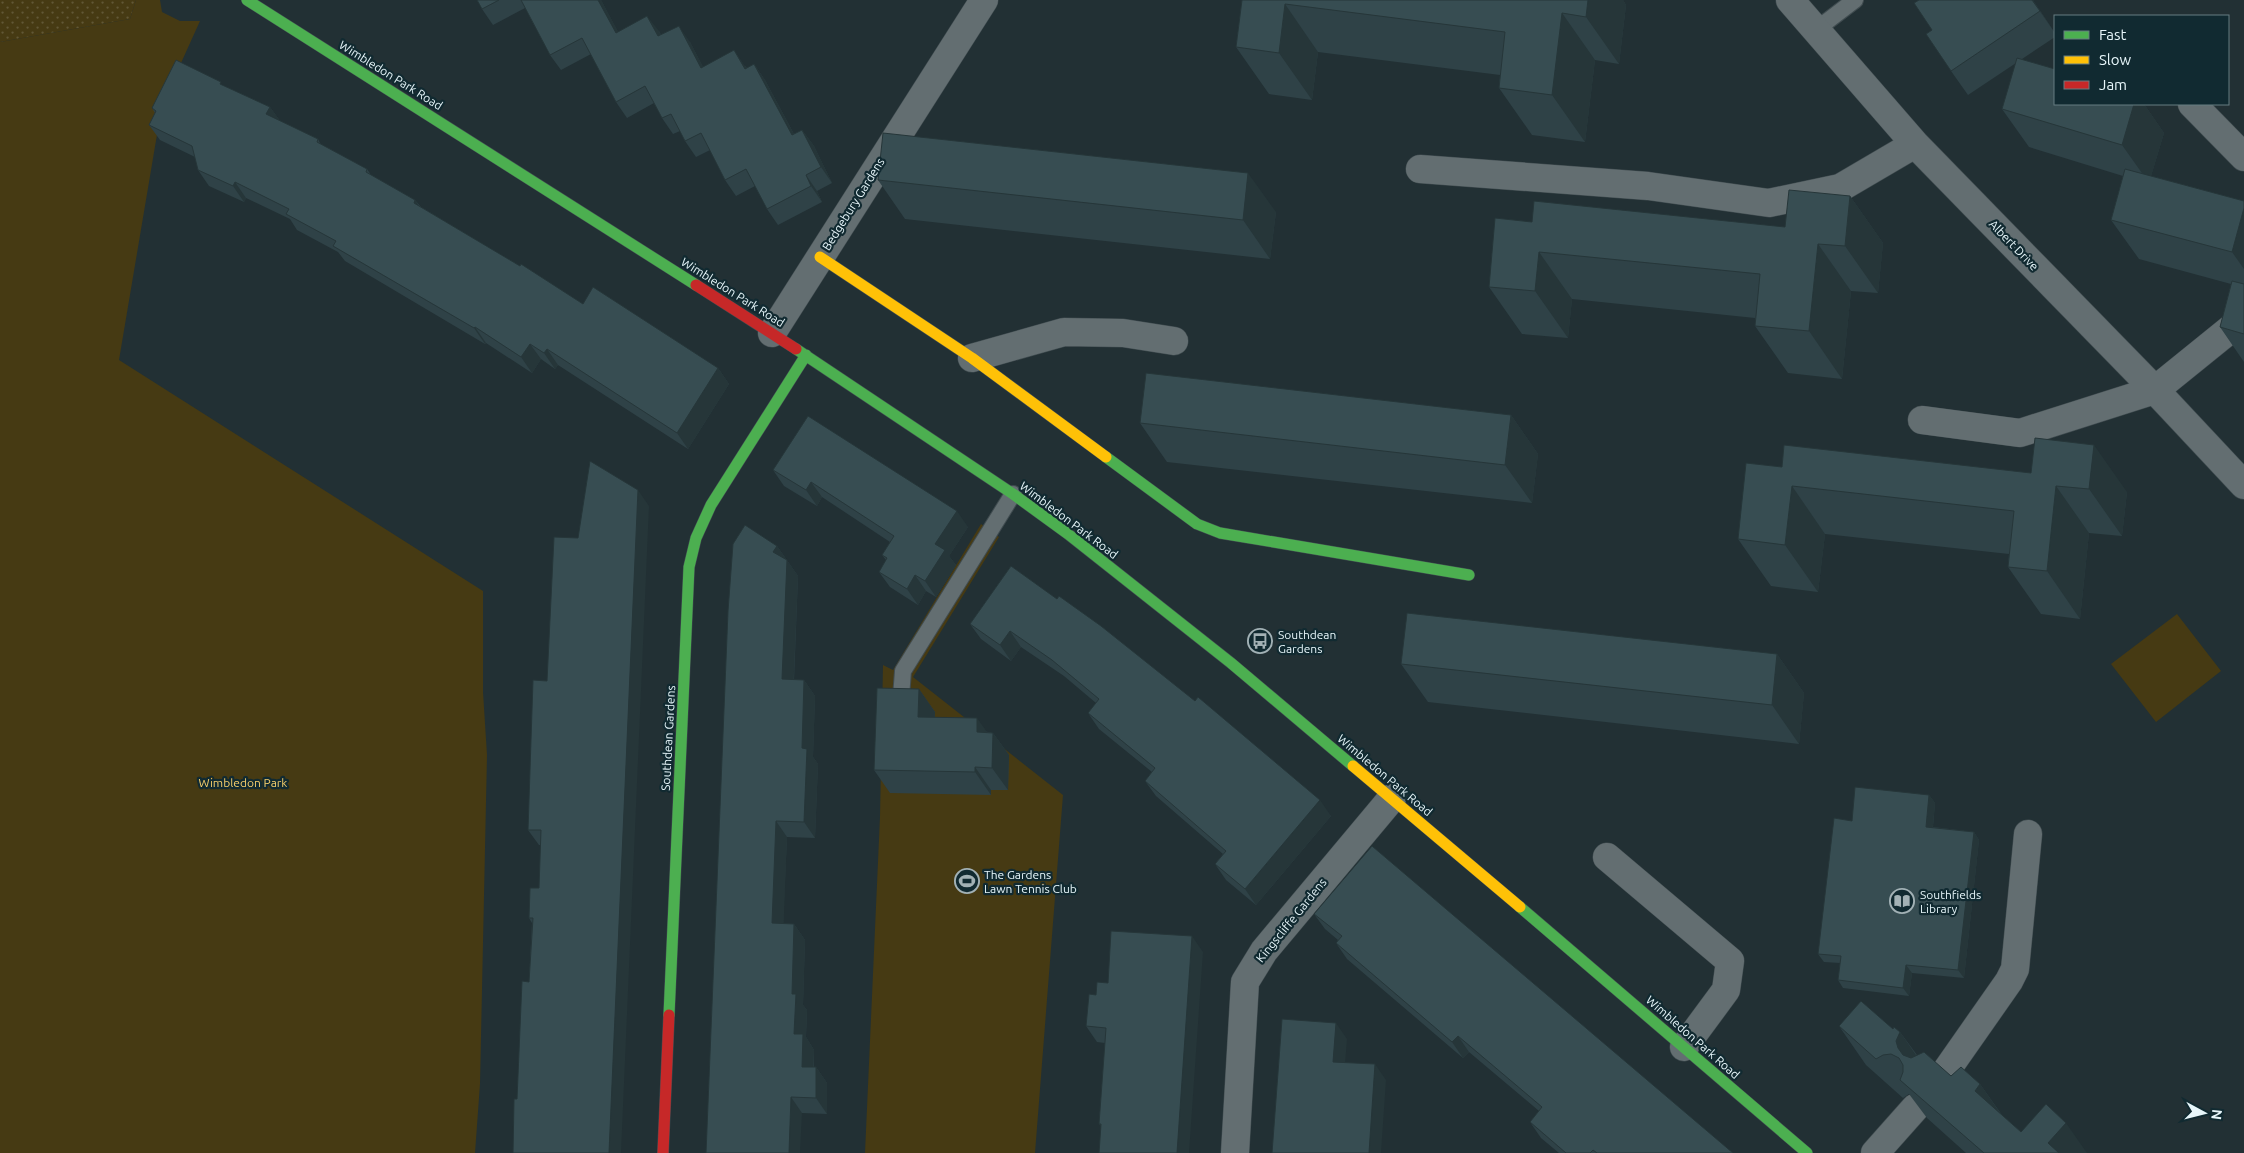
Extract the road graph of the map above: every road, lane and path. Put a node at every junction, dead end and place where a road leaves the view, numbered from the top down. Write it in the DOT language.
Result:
graph roads {
  1 [pos="247,0"];
  2 [pos="984,0"];
  3 [pos="1790,0"];
  4 [pos="1855,0"];
  5 [pos="1817,29"];
  6 [pos="2193,105"];
  7 [pos="1915,144"];
  8 [pos="2244,157"];
  9 [pos="1420,170"];
  10 [pos="820,257"];
  11 [pos="2244,318"];
  12 [pos="772,333"];
  13 [pos="1174,341"];
  14 [pos="806,356"];
  15 [pos="972,358"];
  16 [pos="2155,390"];
  17 [pos="1922,420"];
  18 [pos="2244,485"];
  19 [pos="1013,494"];
  20 [pos="1468,574"];
  21 [pos="901,697"];
  22 [pos="1392,798"];
  23 [pos="2028,834"];
  24 [pos="1607,858"];
  25 [pos="1684,1047"];
  26 [pos="1939,1081"];
  27 [pos="1915,1108"];
  28 [pos="663,1153"];
  29 [pos="1234,1153"];
  30 [pos="1807,1153"];
  31 [pos="1876,1153"];
  1 -- 12 [label="street, Wimbledon Park Road"];
  2 -- 10 [label="street, Bedgebury Gardens"];
  3 -- 5 [label="street, Albert Drive"];
  4 -- 5 [label="lane"];
  5 -- 7 [label="street, Albert Drive"];
  6 -- 8 [label="street"];
  7 -- 9 [label="street"];
  7 -- 16 [label="street, Albert Drive"];
  10 -- 12 [label="street, Bedgebury Gardens"];
  10 -- 15 [label="street"];
  11 -- 16 [label="street"];
  12 -- 14 [label="street, Wimbledon Park Road"];
  13 -- 15 [label="street"];
  14 -- 19 [label="street, Wimbledon Park Road"];
  14 -- 28 [label="street, Southdean Gardens"];
  15 -- 20 [label="street"];
  16 -- 17 [label="street"];
  16 -- 18 [label="street, Albert Drive"];
  19 -- 21 [label="lane"];
  19 -- 22 [label="street, Wimbledon Park Road"];
  22 -- 25 [label="street, Wimbledon Park Road"];
  22 -- 29 [label="street, Kingscliffe Gardens"];
  23 -- 26 [label="street"];
  24 -- 25 [label="street"];
  25 -- 30 [label="street, Wimbledon Park Road"];
  27 -- 31 [label="street"];
}
